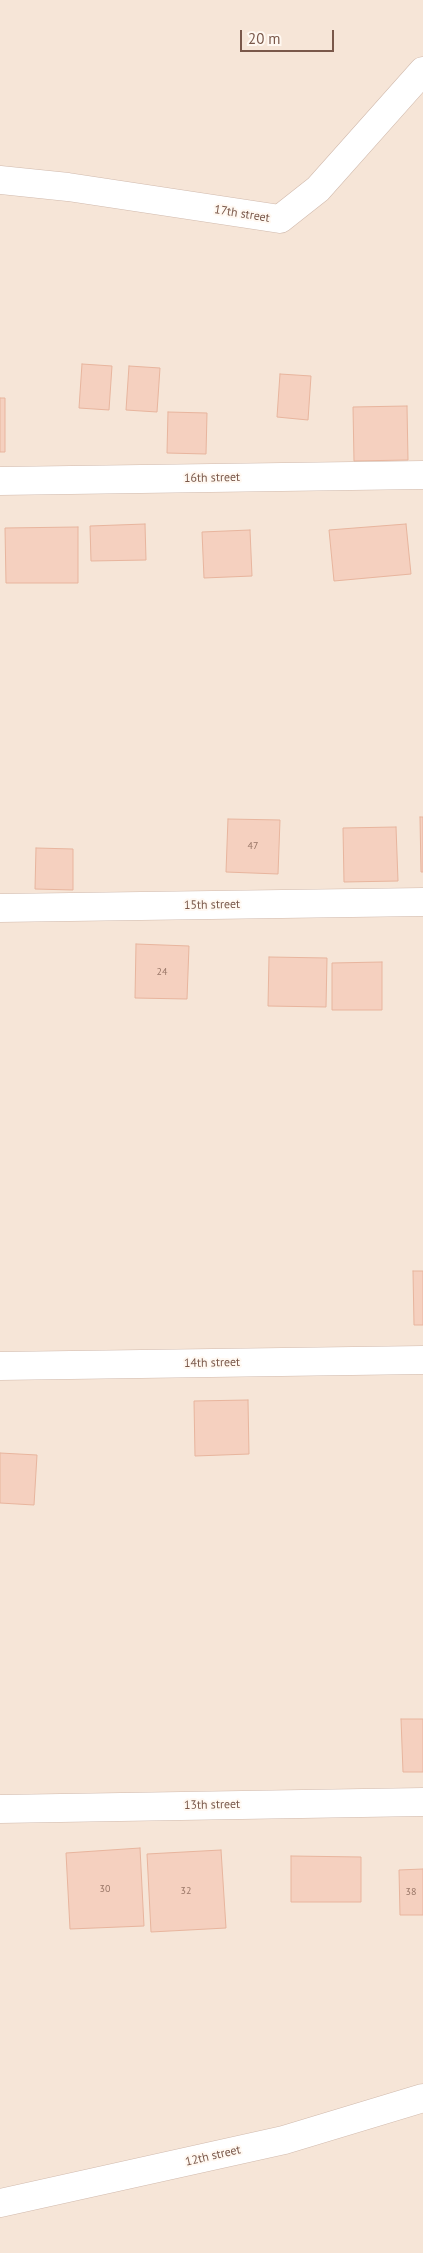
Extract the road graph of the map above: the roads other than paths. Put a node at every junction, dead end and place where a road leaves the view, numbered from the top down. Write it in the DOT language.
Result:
graph roads {
  1 [pos="423,71"];
  2 [pos="0,180"];
  3 [pos="423,475"];
  4 [pos="0,481"];
  5 [pos="423,902"];
  6 [pos="0,908"];
  7 [pos="423,1360"];
  8 [pos="0,1366"];
  9 [pos="423,1802"];
  10 [pos="0,1809"];
  11 [pos="423,2098"];
  12 [pos="0,2203"];
  1 -- 2 [label="street, 17th street"];
  3 -- 4 [label="street, 16th street"];
  5 -- 6 [label="street, 15th street"];
  7 -- 8 [label="street, 14th street"];
  9 -- 10 [label="street, 13th street"];
  11 -- 12 [label="street, 12th street"];
}
